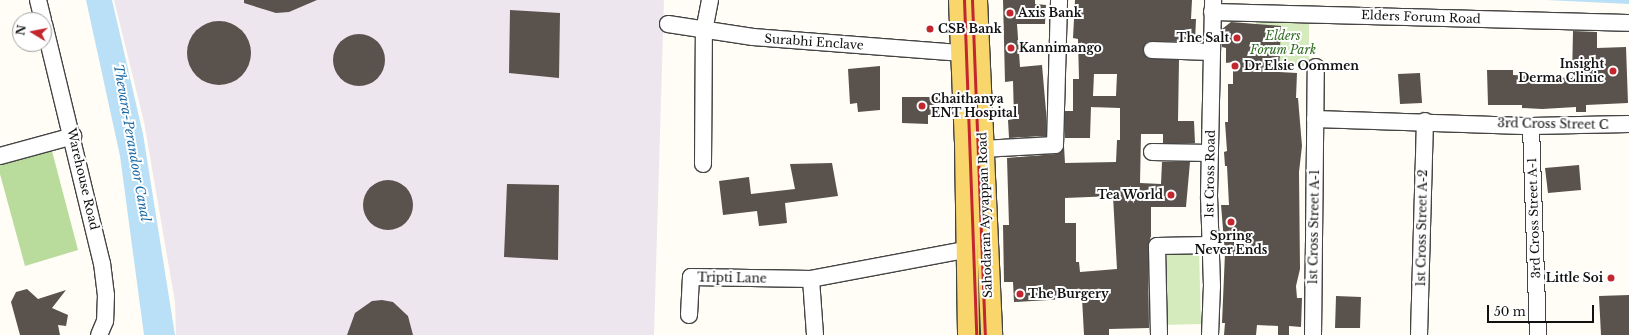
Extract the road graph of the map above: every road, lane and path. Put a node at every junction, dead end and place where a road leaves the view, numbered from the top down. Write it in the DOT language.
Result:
graph roads {
  1 [pos="38,0"];
  2 [pos="710,0"];
  3 [pos="959,0"];
  4 [pos="976,0"];
  5 [pos="1059,0"];
  6 [pos="1212,6"];
  7 [pos="41,12"];
  8 [pos="1629,23"];
  9 [pos="668,24"];
  10 [pos="704,31"];
  11 [pos="1152,50"];
  12 [pos="51,52"];
  13 [pos="1211,52"];
  14 [pos="962,53"];
  15 [pos="1316,68"];
  16 [pos="1315,119"];
  17 [pos="1424,121"];
  18 [pos="1629,124"];
  19 [pos="1531,126"];
  20 [pos="73,136"];
  21 [pos="982,149"];
  22 [pos="1152,152"];
  23 [pos="1210,153"];
  24 [pos="0,156"];
  25 [pos="703,164"];
  26 [pos="1210,245"];
  27 [pos="965,250"];
  28 [pos="811,279"];
  29 [pos="689,315"];
  30 [pos="99,335"];
  31 [pos="815,335"];
  32 [pos="968,335"];
  33 [pos="991,335"];
  34 [pos="1159,335"];
  35 [pos="1210,335"];
  36 [pos="1313,335"];
  37 [pos="1419,335"];
  38 [pos="1538,335"];
  1 -- 7 [label="street"];
  2 -- 10 [label="street"];
  3 -- 14 [label="main road, Sahodaran Ayyappan Road"];
  4 -- 21 [label="main road, Sahodaran Ayyappan Road"];
  5 -- 21 [label="street"];
  6 -- 8 [label="street, Elders Forum Road"];
  6 -- 13 [label="street, 1st Cross Road"];
  9 -- 10 [label="street, Surabhi Enclave"];
  10 -- 14 [label="street, Surabhi Enclave"];
  10 -- 25 [label="street"];
  11 -- 13 [label="street"];
  12 -- 20 [label="street, Warehouse Road"];
  13 -- 23 [label="street, 1st Cross Road"];
  14 -- 27 [label="main road, Sahodaran Ayyappan Road"];
  15 -- 16 [label="street, 1st Cross Street A-1"];
  16 -- 17 [label="street, 3rd Cross Street C"];
  16 -- 36 [label="street, 1st Cross Street A-1"];
  17 -- 19 [label="street, 3rd Cross Street C"];
  17 -- 37 [label="street, 1st Cross Street A-2"];
  18 -- 19 [label="street, 3rd Cross Street C"];
  19 -- 38 [label="street, 3rd Cross Street A-1"];
  20 -- 24 [label="street"];
  20 -- 30 [label="street, Warehouse Road"];
  21 -- 33 [label="main road, Sahodaran Ayyappan Road"];
  22 -- 23 [label="street"];
  23 -- 26 [label="street, 1st Cross Road"];
  26 -- 34 [label="street"];
  26 -- 35 [label="street, 1st Cross Road"];
  27 -- 28 [label="street, Tripti Lane"];
  27 -- 32 [label="main road, Sahodaran Ayyappan Road"];
  28 -- 29 [label="street, Tripti Lane"];
  28 -- 31 [label="street"];
}
